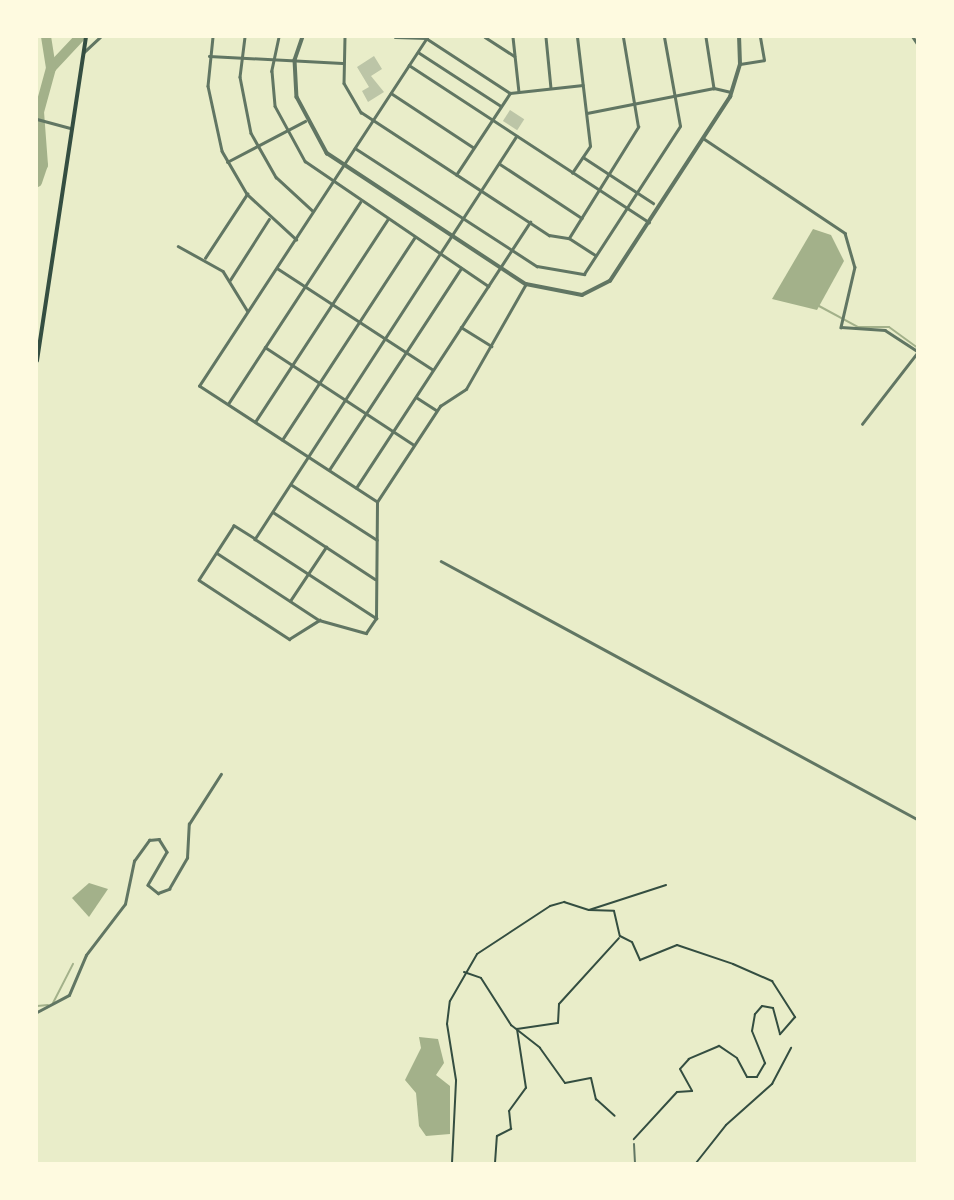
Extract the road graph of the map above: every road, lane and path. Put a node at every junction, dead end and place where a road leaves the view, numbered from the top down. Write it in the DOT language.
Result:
graph roads {
  1 [pos="86,37"];
  2 [pos="100,37"];
  3 [pos="213,37"];
  4 [pos="245,37"];
  5 [pos="279,37"];
  6 [pos="303,37"];
  7 [pos="345,37"];
  8 [pos="395,37"];
  9 [pos="427,37"];
  10 [pos="485,37"];
  11 [pos="513,37"];
  12 [pos="545,37"];
  13 [pos="578,37"];
  14 [pos="623,37"];
  15 [pos="664,37"];
  16 [pos="706,37"];
  17 [pos="739,37"];
  18 [pos="760,37"];
  19 [pos="913,37"];
  20 [pos="917,43"];
  21 [pos="418,52"];
  22 [pos="83,53"];
  23 [pos="209,56"];
  24 [pos="515,56"];
  25 [pos="240,58"];
  26 [pos="273,59"];
  27 [pos="295,60"];
  28 [pos="343,63"];
  29 [pos="740,64"];
  30 [pos="409,65"];
  31 [pos="583,85"];
  32 [pos="551,88"];
  33 [pos="714,88"];
  34 [pos="519,92"];
  35 [pos="732,92"];
  36 [pos="391,93"];
  37 [pos="510,93"];
  38 [pos="678,96"];
  39 [pos="636,104"];
  40 [pos="501,106"];
  41 [pos="587,113"];
  42 [pos="37,119"];
  43 [pos="373,120"];
  44 [pos="492,120"];
  45 [pos="305,121"];
  46 [pos="72,128"];
  47 [pos="284,132"];
  48 [pos="517,136"];
  49 [pos="704,138"];
  50 [pos="257,147"];
  51 [pos="475,147"];
  52 [pos="355,148"];
  53 [pos="583,158"];
  54 [pos="227,162"];
  55 [pos="499,164"];
  56 [pos="343,165"];
  57 [pos="572,173"];
  58 [pos="456,175"];
  59 [pos="610,175"];
  60 [pos="331,183"];
  61 [pos="600,190"];
  62 [pos="482,191"];
  63 [pos="637,193"];
  64 [pos="247,194"];
  65 [pos="360,202"];
  66 [pos="653,203"];
  67 [pos="627,208"];
  68 [pos="314,211"];
  69 [pos="464,218"];
  70 [pos="582,218"];
  71 [pos="270,219"];
  72 [pos="387,220"];
  73 [pos="530,222"];
  74 [pos="649,222"];
  75 [pos="452,236"];
  76 [pos="414,238"];
  77 [pos="569,238"];
  78 [pos="296,239"];
  79 [pos="178,246"];
  80 [pos="512,250"];
  81 [pos="440,255"];
  82 [pos="596,255"];
  83 [pos="205,258"];
  84 [pos="500,267"];
  85 [pos="277,268"];
  86 [pos="461,268"];
  87 [pos="230,280"];
  88 [pos="526,284"];
  89 [pos="305,286"];
  90 [pos="488,286"];
  91 [pos="333,304"];
  92 [pos="248,311"];
  93 [pos="360,322"];
  94 [pos="461,327"];
  95 [pos="386,339"];
  96 [pos="491,346"];
  97 [pos="265,347"];
  98 [pos="406,352"];
  99 [pos="917,352"];
  100 [pos="37,361"];
  101 [pos="292,365"];
  102 [pos="433,370"];
  103 [pos="320,383"];
  104 [pos="416,397"];
  105 [pos="345,400"];
  106 [pos="228,404"];
  107 [pos="436,410"];
  108 [pos="366,413"];
  109 [pos="255,422"];
  110 [pos="862,424"];
  111 [pos="393,431"];
  112 [pos="282,440"];
  113 [pos="414,445"];
  114 [pos="308,457"];
  115 [pos="328,471"];
  116 [pos="291,484"];
  117 [pos="356,488"];
  118 [pos="377,502"];
  119 [pos="273,512"];
  120 [pos="255,539"];
  121 [pos="377,540"];
  122 [pos="326,547"];
  123 [pos="217,553"];
  124 [pos="442,561"];
  125 [pos="308,574"];
  126 [pos="376,579"];
  127 [pos="290,601"];
  128 [pos="376,618"];
  129 [pos="319,620"];
  130 [pos="221,774"];
  131 [pos="917,819"];
  132 [pos="666,885"];
  133 [pos="589,910"];
  134 [pos="620,936"];
  135 [pos="464,972"];
  136 [pos="37,1012"];
  137 [pos="517,1029"];
  138 [pos="790,1048"];
  139 [pos="615,1116"];
  140 [pos="634,1144"];
  141 [pos="452,1163"];
  142 [pos="495,1163"];
  143 [pos="635,1163"];
  144 [pos="696,1163"];
  1 -- 22 [label="main road"];
  2 -- 22 [label="street"];
  3 -- 23 [label="street"];
  4 -- 25 [label="street"];
  5 -- 26 [label="street"];
  6 -- 27 [label="street"];
  7 -- 28 [label="street"];
  8 -- 9 [label="street"];
  9 -- 21 [label="street"];
  9 -- 37 [label="street"];
  10 -- 24 [label="street"];
  11 -- 24 [label="street"];
  12 -- 32 [label="street"];
  13 -- 31 [label="street"];
  14 -- 39 [label="street"];
  15 -- 38 [label="street"];
  16 -- 33 [label="street"];
  17 -- 29 [label="street"];
  18 -- 29 [label="street"];
  19 -- 20 [label="street"];
  21 -- 30 [label="street"];
  21 -- 40 [label="street"];
  22 -- 46 [label="main road"];
  23 -- 25 [label="street"];
  23 -- 54 [label="street"];
  24 -- 34 [label="street"];
  25 -- 26 [label="street"];
  25 -- 50 [label="street"];
  26 -- 27 [label="street"];
  26 -- 47 [label="street"];
  27 -- 28 [label="street"];
  27 -- 45 [label="street"];
  28 -- 43 [label="street"];
  29 -- 35 [label="street"];
  30 -- 36 [label="street"];
  30 -- 44 [label="street"];
  31 -- 32 [label="street"];
  31 -- 41 [label="street"];
  32 -- 34 [label="street"];
  33 -- 35 [label="street"];
  33 -- 38 [label="street"];
  34 -- 37 [label="street"];
  35 -- 49 [label="street"];
  36 -- 43 [label="street"];
  36 -- 51 [label="street"];
  37 -- 40 [label="street"];
  38 -- 39 [label="street"];
  38 -- 63 [label="street"];
  39 -- 41 [label="street"];
  39 -- 59 [label="street"];
  40 -- 44 [label="street"];
  41 -- 53 [label="street"];
  42 -- 46 [label="street"];
  43 -- 52 [label="street"];
  43 -- 58 [label="street"];
  44 -- 48 [label="street"];
  44 -- 51 [label="street"];
  45 -- 47 [label="street"];
  45 -- 56 [label="street"];
  46 -- 100 [label="main road"];
  47 -- 50 [label="street"];
  47 -- 60 [label="street"];
  48 -- 55 [label="street"];
  48 -- 57 [label="street"];
  49 -- 74 [label="street"];
  49 -- 99 [label="street"];
  50 -- 54 [label="street"];
  50 -- 68 [label="street"];
  51 -- 58 [label="street"];
  52 -- 56 [label="street"];
  52 -- 69 [label="street"];
  53 -- 57 [label="street"];
  53 -- 59 [label="street"];
  54 -- 64 [label="street"];
  55 -- 62 [label="street"];
  55 -- 70 [label="street"];
  56 -- 60 [label="street"];
  56 -- 75 [label="street"];
  57 -- 61 [label="street"];
  58 -- 62 [label="street"];
  59 -- 61 [label="street"];
  59 -- 63 [label="street"];
  60 -- 65 [label="street"];
  60 -- 68 [label="street"];
  61 -- 67 [label="street"];
  61 -- 70 [label="street"];
  62 -- 69 [label="street"];
  62 -- 73 [label="street"];
  63 -- 66 [label="street"];
  63 -- 67 [label="street"];
  64 -- 71 [label="street"];
  64 -- 83 [label="street"];
  65 -- 72 [label="street"];
  65 -- 89 [label="street"];
  67 -- 74 [label="street"];
  67 -- 82 [label="street"];
  68 -- 78 [label="street"];
  69 -- 75 [label="street"];
  69 -- 80 [label="street"];
  70 -- 77 [label="street"];
  71 -- 78 [label="street"];
  71 -- 87 [label="street"];
  72 -- 76 [label="street"];
  72 -- 91 [label="street"];
  73 -- 77 [label="street"];
  73 -- 80 [label="street"];
  74 -- 88 [label="street"];
  75 -- 81 [label="street"];
  75 -- 84 [label="street"];
  76 -- 81 [label="street"];
  76 -- 93 [label="street"];
  77 -- 82 [label="street"];
  78 -- 85 [label="street"];
  79 -- 83 [label="street"];
  80 -- 82 [label="street"];
  80 -- 84 [label="street"];
  81 -- 86 [label="street"];
  81 -- 95 [label="street"];
  83 -- 87 [label="street"];
  84 -- 88 [label="street"];
  84 -- 90 [label="street"];
  85 -- 89 [label="street"];
  85 -- 92 [label="street"];
  86 -- 90 [label="street"];
  86 -- 98 [label="street"];
  87 -- 92 [label="street"];
  88 -- 96 [label="street"];
  89 -- 91 [label="street"];
  89 -- 97 [label="street"];
  90 -- 94 [label="street"];
  91 -- 93 [label="street"];
  91 -- 101 [label="street"];
  92 -- 106 [label="street"];
  93 -- 95 [label="street"];
  93 -- 103 [label="street"];
  94 -- 96 [label="street"];
  94 -- 102 [label="street"];
  95 -- 98 [label="street"];
  95 -- 105 [label="street"];
  96 -- 107 [label="street"];
  97 -- 101 [label="street"];
  97 -- 106 [label="street"];
  98 -- 102 [label="street"];
  98 -- 108 [label="street"];
  99 -- 110 [label="street"];
  101 -- 103 [label="street"];
  101 -- 109 [label="street"];
  102 -- 104 [label="street"];
  103 -- 105 [label="street"];
  103 -- 112 [label="street"];
  104 -- 107 [label="street"];
  104 -- 111 [label="street"];
  105 -- 108 [label="street"];
  105 -- 114 [label="street"];
  106 -- 109 [label="street"];
  107 -- 113 [label="street"];
  108 -- 111 [label="street"];
  108 -- 115 [label="street"];
  109 -- 112 [label="street"];
  111 -- 113 [label="street"];
  111 -- 117 [label="street"];
  112 -- 114 [label="street"];
  113 -- 118 [label="street"];
  114 -- 115 [label="street"];
  114 -- 116 [label="street"];
  115 -- 117 [label="street"];
  116 -- 119 [label="street"];
  116 -- 121 [label="street"];
  117 -- 118 [label="street"];
  118 -- 121 [label="street"];
  119 -- 120 [label="street"];
  119 -- 122 [label="street"];
  120 -- 123 [label="street"];
  120 -- 125 [label="street"];
  121 -- 126 [label="street"];
  122 -- 125 [label="street"];
  122 -- 126 [label="street"];
  123 -- 127 [label="street"];
  123 -- 129 [label="street"];
  124 -- 131 [label="street"];
  125 -- 127 [label="street"];
  125 -- 128 [label="street"];
  126 -- 128 [label="street"];
  127 -- 129 [label="street"];
  128 -- 129 [label="street"];
  130 -- 136 [label="street"];
  132 -- 133 [label="path"];
  133 -- 134 [label="path"];
  133 -- 135 [label="path"];
  134 -- 137 [label="path"];
  134 -- 140 [label="path"];
  135 -- 137 [label="path"];
  135 -- 141 [label="path"];
  137 -- 139 [label="path"];
  137 -- 142 [label="path"];
  138 -- 144 [label="path"];
  140 -- 143 [label="lane"];
}
